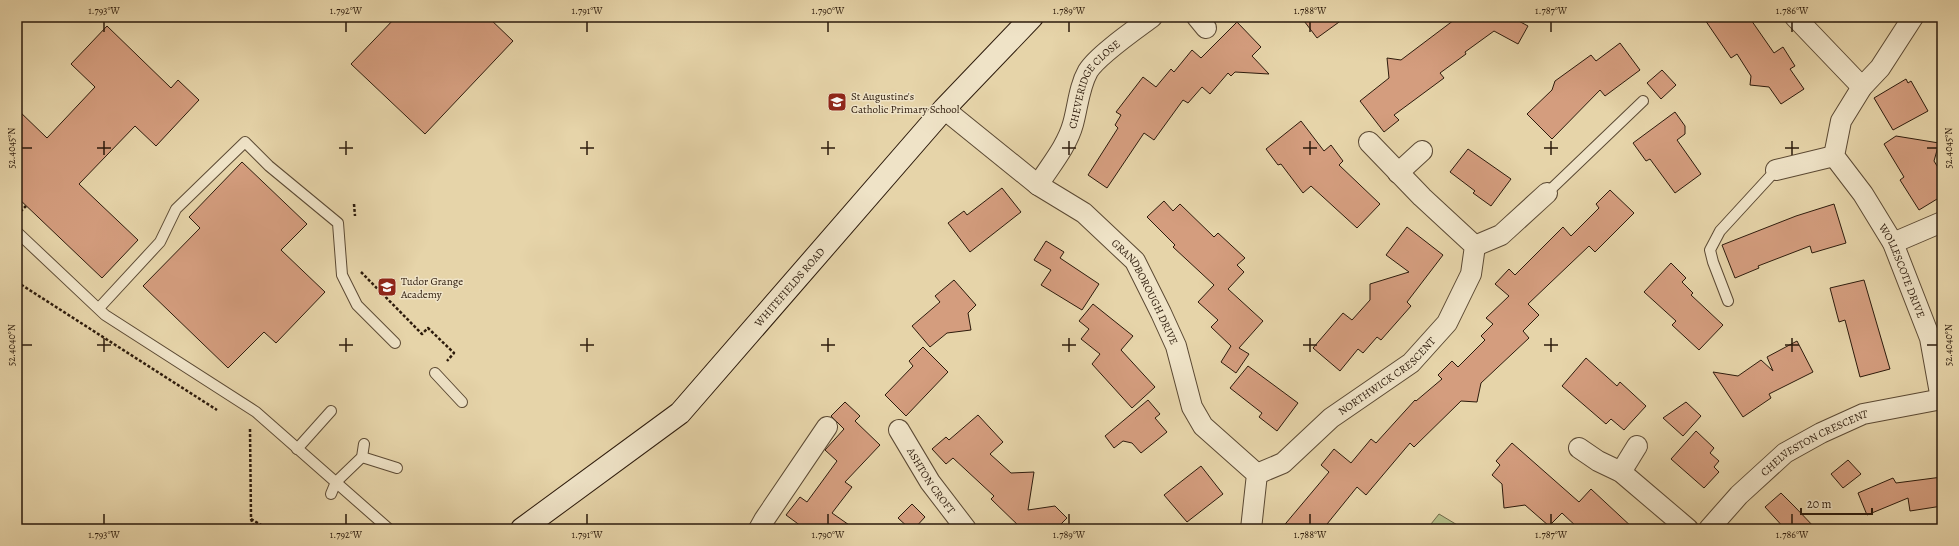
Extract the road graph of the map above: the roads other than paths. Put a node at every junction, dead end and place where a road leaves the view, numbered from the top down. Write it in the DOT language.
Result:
graph roads {
  1 [pos="1032,17"];
  2 [pos="1152,17"];
  3 [pos="1795,17"];
  4 [pos="1913,17"];
  5 [pos="1862,87"];
  6 [pos="1643,101"];
  7 [pos="944,109"];
  8 [pos="1369,142"];
  9 [pos="1422,151"];
  10 [pos="1834,156"];
  11 [pos="1776,170"];
  12 [pos="1398,173"];
  13 [pos="1038,185"];
  14 [pos="1547,192"];
  15 [pos="1942,222"];
  16 [pos="17,232"];
  17 [pos="1893,243"];
  18 [pos="1475,246"];
  19 [pos="1728,301"];
  20 [pos="99,308"];
  21 [pos="395,343"];
  22 [pos="435,373"];
  23 [pos="1942,399"];
  24 [pos="462,402"];
  25 [pos="331,411"];
  26 [pos="827,427"];
  27 [pos="900,430"];
  28 [pos="364,444"];
  29 [pos="1637,446"];
  30 [pos="1579,448"];
  31 [pos="297,449"];
  32 [pos="362,457"];
  33 [pos="397,468"];
  34 [pos="1621,472"];
  35 [pos="1257,474"];
  36 [pos="336,482"];
  37 [pos="331,494"];
  38 [pos="389,529"];
  39 [pos="522,529"];
  40 [pos="759,529"];
  41 [pos="966,529"];
  42 [pos="1251,529"];
  43 [pos="1688,529"];
  44 [pos="1709,529"];
  1 -- 7 [label="street, WHITEFIELDS ROAD"];
  2 -- 13 [label="street, CHEVERIDGE CLOSE"];
  3 -- 5 [label="street"];
  4 -- 5 [label="street"];
  5 -- 10 [label="street"];
  6 -- 14 [label="lane"];
  7 -- 13 [label="street, GRANDBOROUGH DRIVE"];
  7 -- 39 [label="street, WHITEFIELDS ROAD"];
  8 -- 12 [label="street"];
  9 -- 12 [label="street"];
  10 -- 11 [label="street"];
  10 -- 17 [label="street, WOLLESCOTE DRIVE"];
  11 -- 19 [label="lane"];
  12 -- 18 [label="street"];
  13 -- 35 [label="street, GRANDBOROUGH DRIVE"];
  14 -- 18 [label="street"];
  15 -- 17 [label="street"];
  16 -- 20 [label="lane"];
  17 -- 23 [label="street, WOLLESCOTE DRIVE"];
  18 -- 35 [label="street, NORTHWICK CRESCENT"];
  20 -- 21 [label="lane"];
  20 -- 31 [label="lane"];
  22 -- 24 [label="lane"];
  23 -- 44 [label="street, CHELVESTON CRESCENT"];
  25 -- 31 [label="lane"];
  26 -- 40 [label="street"];
  27 -- 41 [label="street, ASHTON CROFT"];
  28 -- 32 [label="lane"];
  29 -- 34 [label="street"];
  30 -- 34 [label="street"];
  31 -- 36 [label="lane"];
  32 -- 33 [label="lane"];
  32 -- 36 [label="lane"];
  34 -- 43 [label="street"];
  35 -- 42 [label="street"];
  36 -- 37 [label="lane"];
  36 -- 38 [label="lane"];
}
